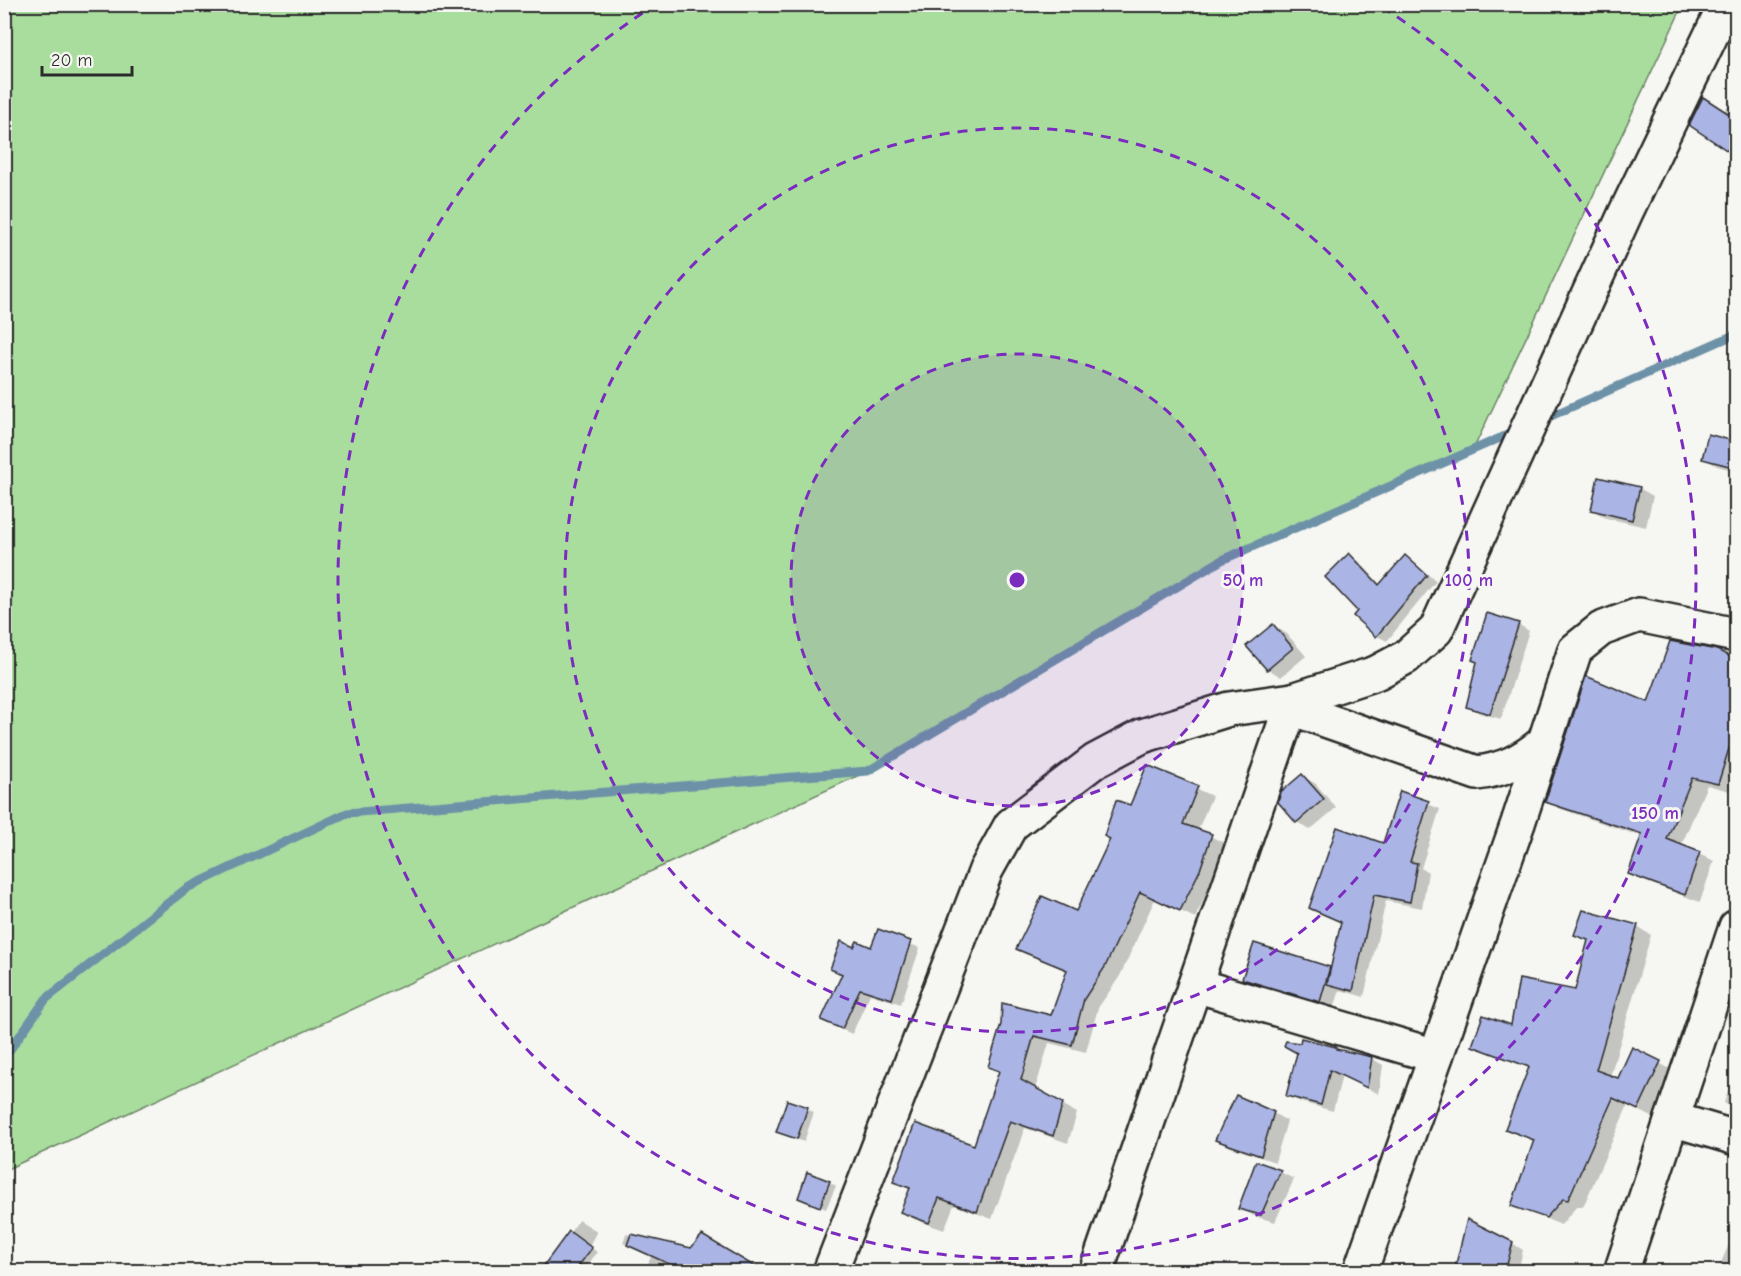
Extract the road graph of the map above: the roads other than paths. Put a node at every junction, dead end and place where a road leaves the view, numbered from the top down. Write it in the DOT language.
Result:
graph roads {
  1 [pos="1726,4"];
  2 [pos="1737,635"];
  3 [pos="1292,704"];
  4 [pos="1542,744"];
  5 [pos="1737,927"];
  6 [pos="1195,985"];
  7 [pos="1436,1056"];
  8 [pos="1672,1119"];
  9 [pos="1737,1138"];
  10 [pos="830,1272"];
  11 [pos="1096,1272"];
  12 [pos="1360,1272"];
  13 [pos="1621,1272"];
  1 -- 3 [label="street"];
  2 -- 4 [label="street"];
  3 -- 4 [label="street"];
  3 -- 6 [label="street"];
  3 -- 10 [label="street"];
  4 -- 7 [label="street"];
  5 -- 8 [label="street"];
  6 -- 7 [label="street"];
  6 -- 11 [label="street"];
  7 -- 12 [label="street"];
  8 -- 9 [label="street"];
  8 -- 13 [label="street"];
}
